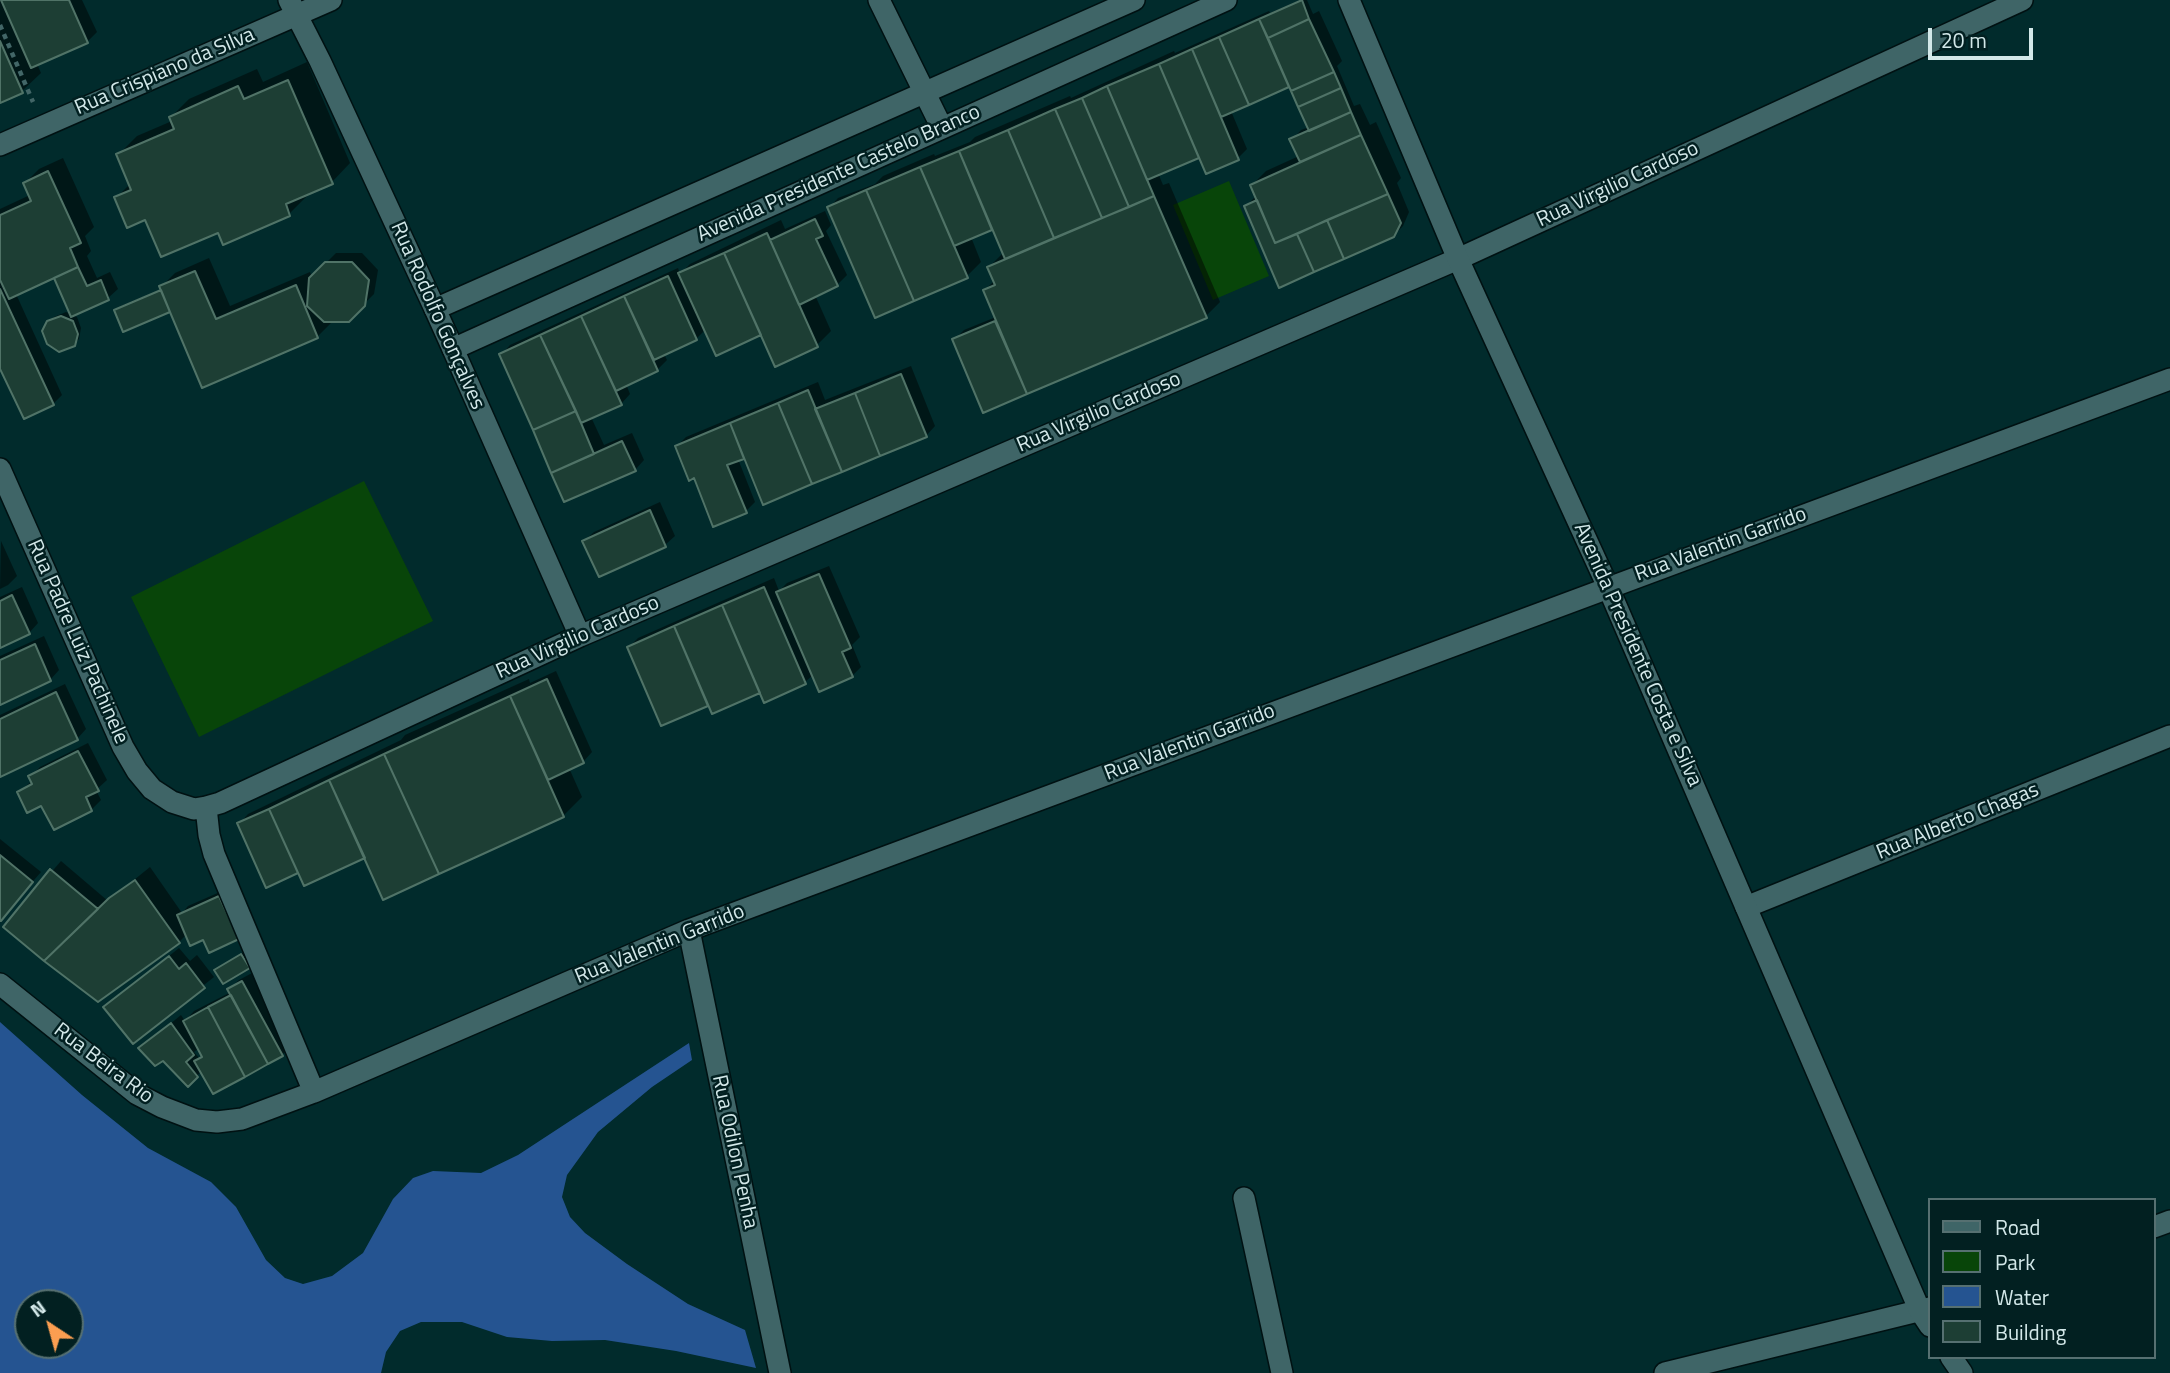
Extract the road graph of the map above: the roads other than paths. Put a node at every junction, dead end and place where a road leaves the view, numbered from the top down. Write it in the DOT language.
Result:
graph roads {
  1 [pos="331,0"];
  2 [pos="879,0"];
  3 [pos="1133,0"];
  4 [pos="1226,0"];
  5 [pos="1349,0"];
  6 [pos="2022,0"];
  7 [pos="293,8"];
  8 [pos="925,92"];
  9 [pos="942,128"];
  10 [pos="0,145"];
  11 [pos="1458,259"];
  12 [pos="435,309"];
  13 [pos="453,349"];
  14 [pos="2170,379"];
  15 [pos="0,469"];
  16 [pos="1608,587"];
  17 [pos="580,636"];
  18 [pos="2170,736"];
  19 [pos="206,807"];
  20 [pos="1746,907"];
  21 [pos="689,930"];
  22 [pos="0,984"];
  23 [pos="314,1092"];
  24 [pos="217,1122"];
  25 [pos="1244,1198"];
  26 [pos="1927,1315"];
  27 [pos="780,1373"];
  28 [pos="1282,1373"];
  29 [pos="1665,1373"];
  1 -- 7 [label="street, Rua Crispiano da Silva"];
  2 -- 8 [label="street"];
  3 -- 8 [label="street, Avenida Presidente Castelo Branco"];
  4 -- 9 [label="street, Avenida Presidente Castelo Branco"];
  5 -- 11 [label="street, Avenida Presidente Costa e Silva"];
  6 -- 11 [label="street, Rua Virgilio Cardoso"];
  7 -- 10 [label="street, Rua Crispiano da Silva"];
  7 -- 12 [label="street, Rua Rodolfo Gonçalves"];
  8 -- 9 [label="street"];
  8 -- 12 [label="street, Avenida Presidente Castelo Branco"];
  9 -- 13 [label="street, Avenida Presidente Castelo Branco"];
  11 -- 16 [label="street, Avenida Presidente Costa e Silva"];
  11 -- 17 [label="street, Rua Virgilio Cardoso"];
  12 -- 13 [label="street, Rua Rodolfo Gonçalves"];
  13 -- 17 [label="street, Rua Rodolfo Gonçalves"];
  14 -- 16 [label="street, Rua Valentin Garrido"];
  15 -- 19 [label="street, Rua Padre Luiz Pachinele"];
  16 -- 20 [label="street, Avenida Presidente Costa e Silva"];
  16 -- 21 [label="street, Rua Valentin Garrido"];
  17 -- 19 [label="street, Rua Virgilio Cardoso"];
  18 -- 20 [label="street, Rua Alberto Chagas"];
  19 -- 23 [label="street"];
  20 -- 26 [label="street, Avenida Presidente Costa e Silva"];
  21 -- 23 [label="street, Rua Valentin Garrido"];
  21 -- 27 [label="street, Rua Odilon Penha"];
  22 -- 24 [label="street, Rua Beira Rio"];
  23 -- 24 [label="street, Rua Valentin Garrido"];
  25 -- 28 [label="street"];
  26 -- 29 [label="street"];
}
